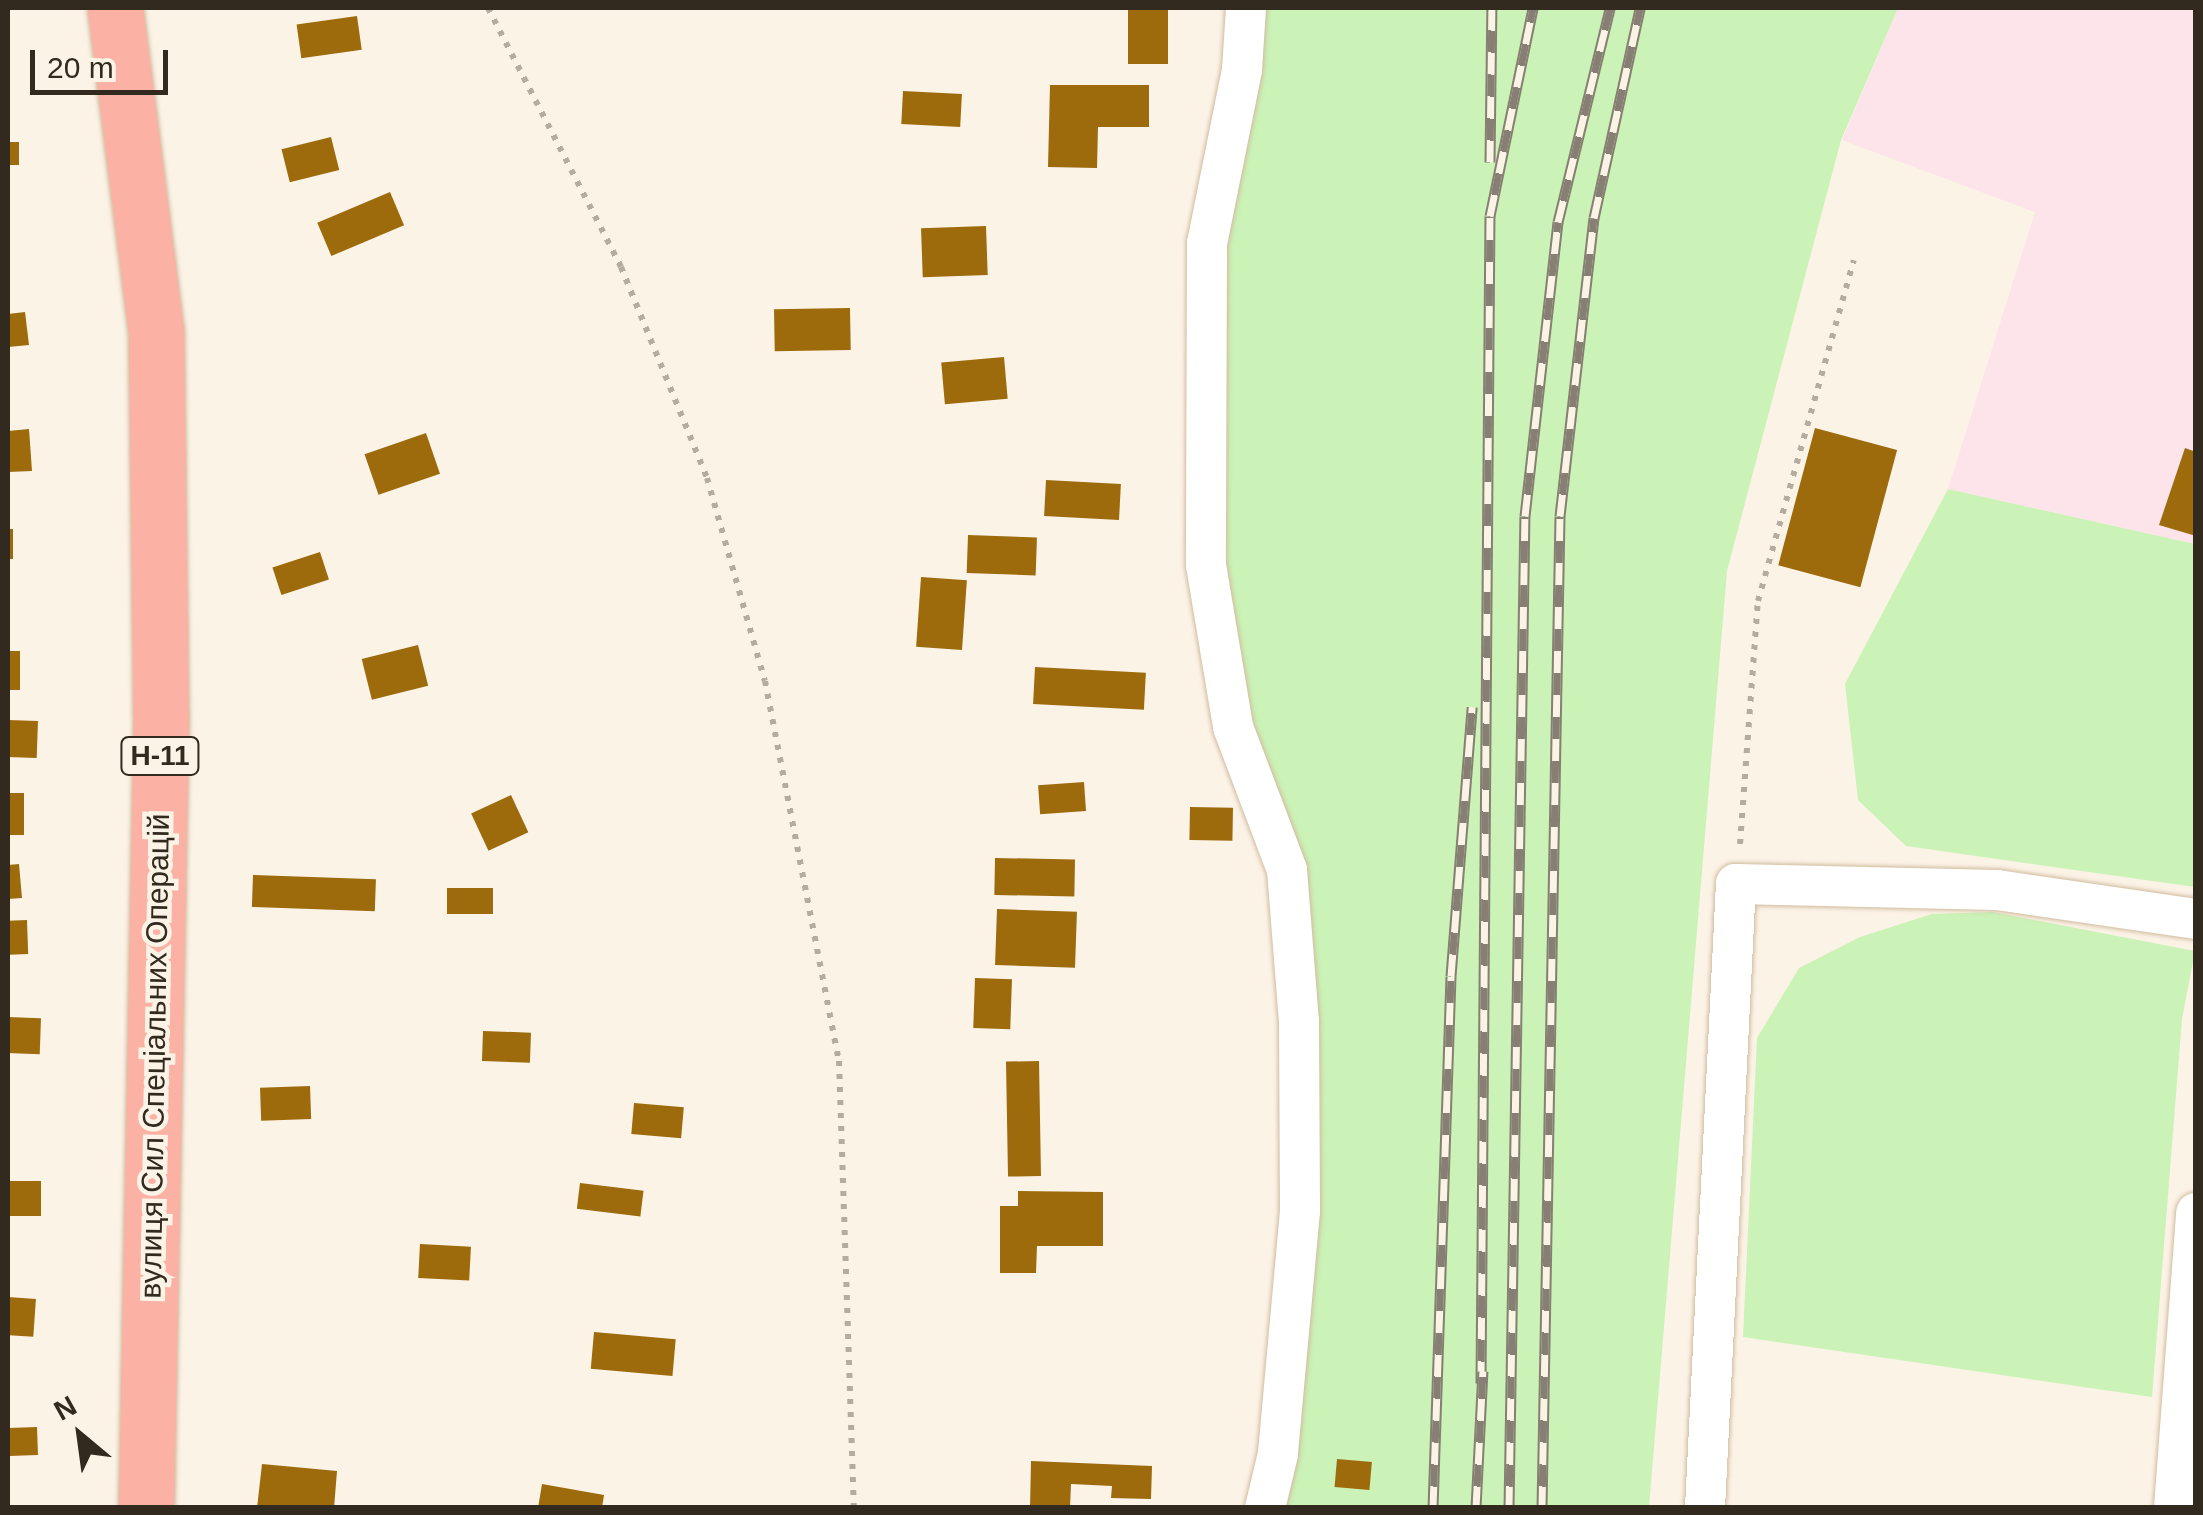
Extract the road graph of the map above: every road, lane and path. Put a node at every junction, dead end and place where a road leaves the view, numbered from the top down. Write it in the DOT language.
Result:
graph roads {
  1 [pos="114,8"];
  2 [pos="488,8"];
  3 [pos="1246,8"];
  4 [pos="1854,260"];
  5 [pos="1736,884"];
  6 [pos="2196,919"];
  7 [pos="2196,1213"];
  8 [pos="146,1508"];
  9 [pos="854,1508"];
  10 [pos="1266,1508"];
  11 [pos="1705,1508"];
  12 [pos="2174,1508"];
  1 -- 8 [label="main road, вулиця Сил Спеціальних Операцій / Н-11"];
  2 -- 9 [label="path"];
  3 -- 10 [label="street"];
  4 -- 5 [label="path"];
  5 -- 6 [label="street"];
  5 -- 11 [label="street"];
  7 -- 12 [label="street"];
}
